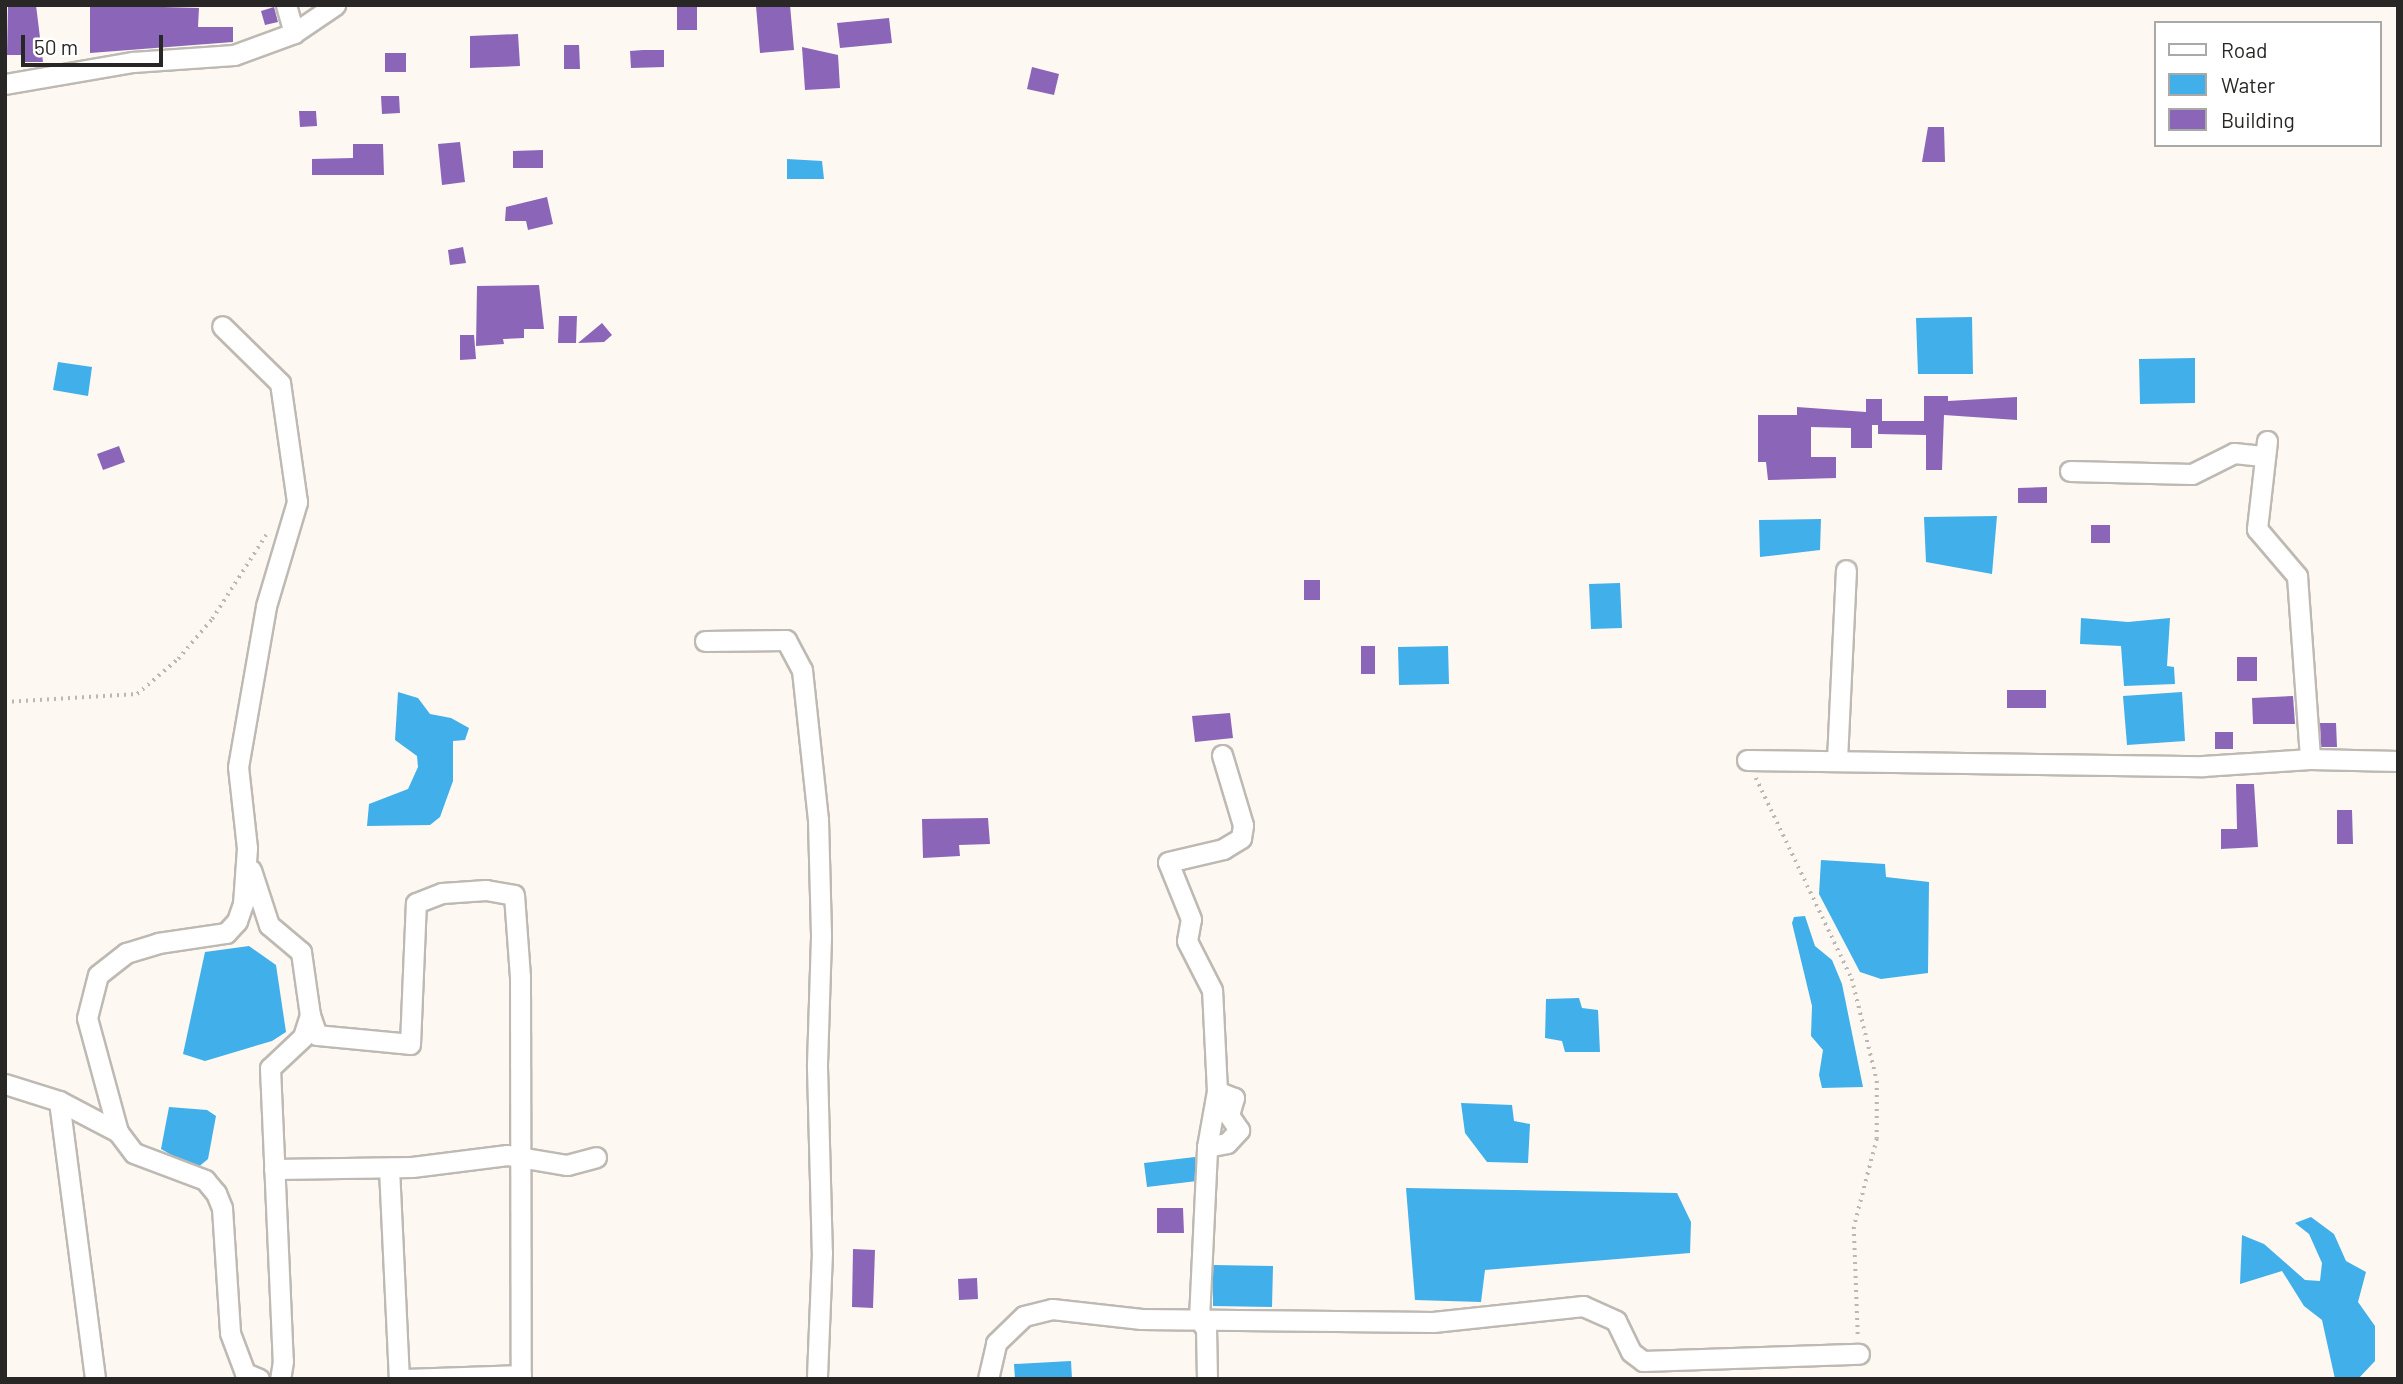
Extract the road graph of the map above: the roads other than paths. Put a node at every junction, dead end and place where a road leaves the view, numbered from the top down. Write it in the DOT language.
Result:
graph roads {
  1 [pos="286,5"];
  2 [pos="335,5"];
  3 [pos="294,33"];
  4 [pos="5,85"];
  5 [pos="222,326"];
  6 [pos="2070,471"];
  7 [pos="1846,570"];
  8 [pos="705,641"];
  9 [pos="1222,755"];
  10 [pos="1747,760"];
  11 [pos="1837,760"];
  12 [pos="2311,760"];
  13 [pos="2398,761"];
  14 [pos="247,848"];
  15 [pos="310,1016"];
  16 [pos="5,1084"];
  17 [pos="1217,1091"];
  18 [pos="59,1101"];
  19 [pos="118,1132"];
  20 [pos="1207,1147"];
  21 [pos="519,1157"];
  22 [pos="596,1157"];
  23 [pos="389,1168"];
  24 [pos="274,1169"];
  25 [pos="1199,1319"];
  26 [pos="1859,1354"];
  27 [pos="521,1377"];
  28 [pos="95,1379"];
  29 [pos="259,1379"];
  30 [pos="280,1379"];
  31 [pos="399,1379"];
  32 [pos="407,1379"];
  33 [pos="817,1379"];
  34 [pos="988,1379"];
  35 [pos="1207,1379"];
  1 -- 3 [label="street"];
  2 -- 3 [label="street"];
  3 -- 4 [label="street"];
  5 -- 14 [label="street"];
  6 -- 12 [label="street"];
  7 -- 11 [label="street"];
  8 -- 33 [label="street"];
  9 -- 17 [label="street"];
  10 -- 11 [label="street"];
  11 -- 12 [label="street"];
  12 -- 13 [label="street"];
  14 -- 15 [label="street"];
  14 -- 19 [label="street"];
  15 -- 21 [label="street"];
  15 -- 24 [label="street"];
  16 -- 18 [label="street"];
  17 -- 20 [label="street"];
  17 -- 20 [label="street"];
  18 -- 19 [label="street"];
  18 -- 28 [label="street"];
  19 -- 29 [label="street"];
  20 -- 25 [label="street"];
  21 -- 22 [label="street"];
  21 -- 23 [label="street"];
  21 -- 27 [label="street"];
  23 -- 24 [label="street"];
  23 -- 31 [label="street"];
  24 -- 30 [label="street"];
  25 -- 26 [label="street"];
  25 -- 34 [label="street"];
  25 -- 35 [label="street"];
  27 -- 32 [label="street"];
}
